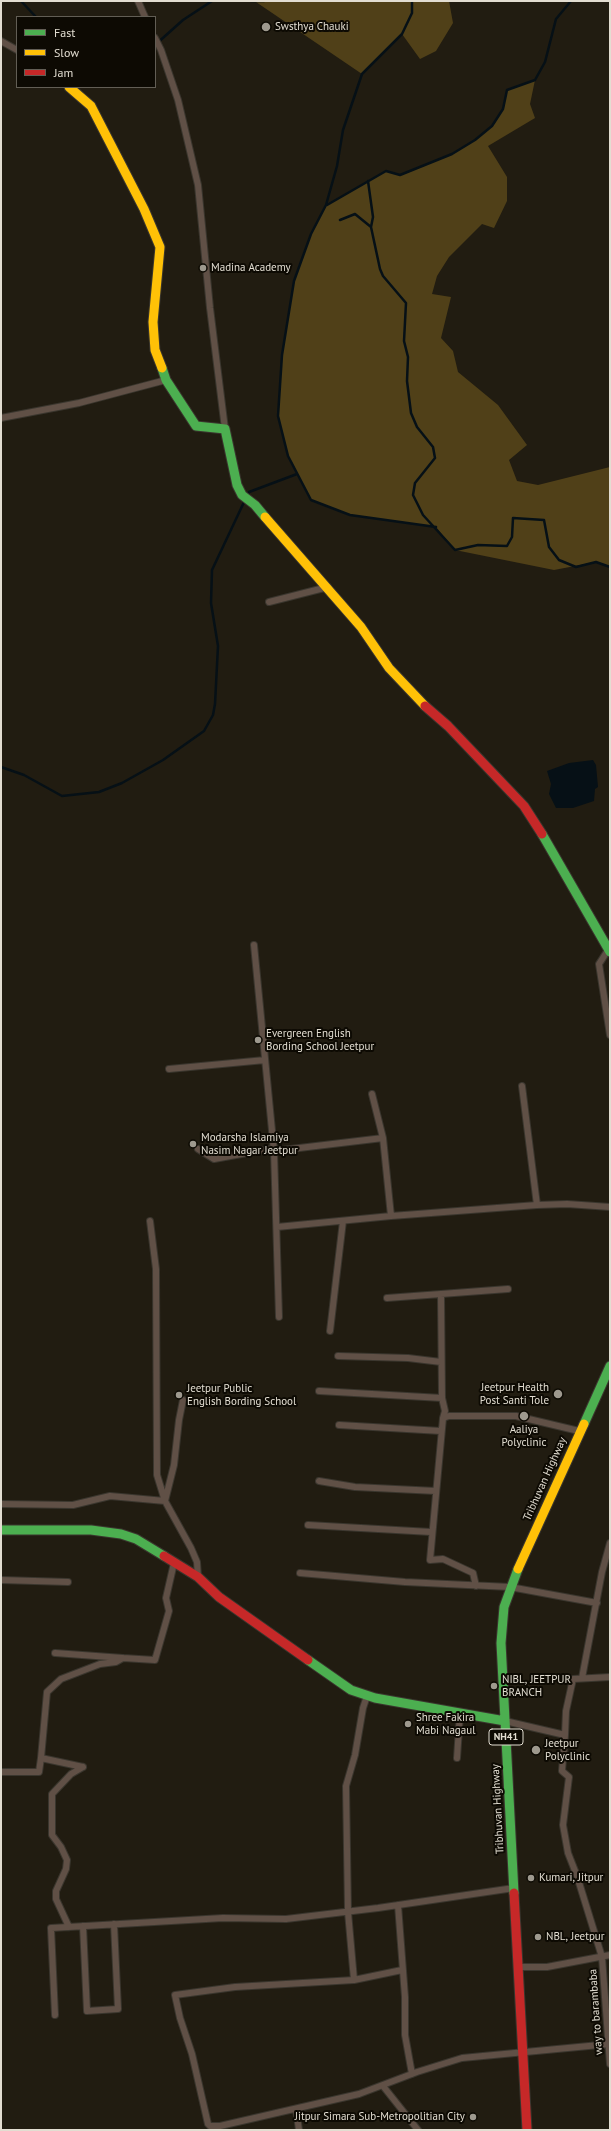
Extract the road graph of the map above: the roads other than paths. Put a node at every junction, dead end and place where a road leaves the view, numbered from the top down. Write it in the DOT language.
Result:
graph roads {
  1 [pos="138,1"];
  2 [pos="145,16"];
  3 [pos="156,40"];
  4 [pos="1,41"];
  5 [pos="16,49"];
  6 [pos="70,88"];
  7 [pos="166,380"];
  8 [pos="1,418"];
  9 [pos="224,430"];
  10 [pos="328,588"];
  11 [pos="269,602"];
  12 [pos="254,945"];
  13 [pos="609,951"];
  14 [pos="610,1035"];
  15 [pos="266,1060"];
  16 [pos="169,1069"];
  17 [pos="522,1086"];
  18 [pos="372,1094"];
  19 [pos="383,1138"];
  20 [pos="198,1150"];
  21 [pos="274,1151"];
  22 [pos="537,1205"];
  23 [pos="610,1207"];
  24 [pos="391,1216"];
  25 [pos="150,1221"];
  26 [pos="343,1221"];
  27 [pos="277,1227"];
  28 [pos="508,1289"];
  29 [pos="441,1295"];
  30 [pos="387,1298"];
  31 [pos="279,1318"];
  32 [pos="330,1331"];
  33 [pos="338,1356"];
  34 [pos="441,1362"];
  35 [pos="610,1366"];
  36 [pos="319,1391"];
  37 [pos="442,1398"];
  38 [pos="183,1400"];
  39 [pos="444,1418"];
  40 [pos="339,1425"];
  41 [pos="441,1431"];
  42 [pos="579,1431"];
  43 [pos="319,1481"];
  44 [pos="436,1492"];
  45 [pos="165,1501"];
  46 [pos="1,1504"];
  47 [pos="308,1525"];
  48 [pos="1,1530"];
  49 [pos="431,1532"];
  50 [pos="610,1543"];
  51 [pos="174,1563"];
  52 [pos="300,1573"];
  53 [pos="198,1577"];
  54 [pos="1,1580"];
  55 [pos="68,1582"];
  56 [pos="476,1586"];
  57 [pos="510,1587"];
  58 [pos="597,1603"];
  59 [pos="55,1653"];
  60 [pos="123,1658"];
  61 [pos="610,1677"];
  62 [pos="582,1678"];
  63 [pos="367,1696"];
  64 [pos="460,1713"];
  65 [pos="505,1721"];
  66 [pos="565,1735"];
  67 [pos="41,1758"];
  68 [pos="458,1758"];
  69 [pos="1,1772"];
  70 [pos="514,1888"];
  71 [pos="398,1905"];
  72 [pos="348,1912"];
  73 [pos="114,1924"];
  74 [pos="69,1926"];
  75 [pos="82,1926"];
  76 [pos="610,1954"];
  77 [pos="602,1957"];
  78 [pos="518,1967"];
  79 [pos="402,1970"];
  80 [pos="354,1980"];
  81 [pos="55,2015"];
  82 [pos="609,2044"];
  83 [pos="522,2052"];
  84 [pos="610,2064"];
  85 [pos="412,2074"];
  86 [pos="383,2086"];
  87 [pos="296,2109"];
  88 [pos="299,2130"];
  89 [pos="418,2130"];
  90 [pos="527,2130"];
  1 -- 2 [label="street"];
  3 -- 9 [label="street"];
  4 -- 5 [label="street"];
  6 -- 7 [label="main road"];
  7 -- 8 [label="street"];
  7 -- 9 [label="main road"];
  9 -- 10 [label="main road"];
  10 -- 11 [label="street"];
  10 -- 13 [label="main road"];
  12 -- 15 [label="street"];
  13 -- 14 [label="street"];
  15 -- 16 [label="street"];
  15 -- 21 [label="street"];
  17 -- 22 [label="street"];
  18 -- 19 [label="street"];
  19 -- 21 [label="street"];
  19 -- 24 [label="street"];
  20 -- 21 [label="street"];
  21 -- 27 [label="street"];
  22 -- 23 [label="street"];
  22 -- 24 [label="street"];
  24 -- 26 [label="street"];
  25 -- 45 [label="street"];
  26 -- 27 [label="street"];
  26 -- 32 [label="street"];
  27 -- 31 [label="street"];
  28 -- 29 [label="street"];
  29 -- 30 [label="street"];
  29 -- 34 [label="street"];
  33 -- 34 [label="street"];
  34 -- 37 [label="street"];
  35 -- 42 [label="main road, Tribhuvan Highway / NH41"];
  36 -- 37 [label="street"];
  37 -- 39 [label="street"];
  38 -- 45 [label="street"];
  39 -- 41 [label="street"];
  39 -- 42 [label="street"];
  40 -- 41 [label="street"];
  41 -- 44 [label="street"];
  42 -- 57 [label="main road, Tribhuvan Highway / NH41"];
  43 -- 44 [label="street"];
  44 -- 49 [label="street"];
  45 -- 46 [label="street"];
  45 -- 53 [label="street"];
  47 -- 49 [label="street"];
  48 -- 51 [label="main road"];
  49 -- 56 [label="street"];
  50 -- 58 [label="street"];
  51 -- 53 [label="main road"];
  51 -- 60 [label="street"];
  52 -- 56 [label="street"];
  53 -- 63 [label="main road"];
  54 -- 55 [label="street"];
  56 -- 57 [label="street"];
  57 -- 58 [label="street"];
  57 -- 65 [label="main road, Tribhuvan Highway / NH41"];
  58 -- 62 [label="street"];
  59 -- 60 [label="street"];
  60 -- 67 [label="street"];
  61 -- 62 [label="street"];
  62 -- 66 [label="street"];
  63 -- 64 [label="main road"];
  63 -- 72 [label="street"];
  64 -- 65 [label="main road"];
  64 -- 68 [label="street"];
  65 -- 66 [label="street"];
  65 -- 70 [label="main road, Tribhuvan Highway / NH41"];
  66 -- 77 [label="street, way to barambaba"];
  67 -- 69 [label="street"];
  67 -- 74 [label="street"];
  70 -- 71 [label="street"];
  70 -- 78 [label="main road, Tribhuvan Highway / NH41"];
  71 -- 72 [label="street"];
  71 -- 79 [label="street"];
  72 -- 73 [label="street"];
  72 -- 80 [label="street"];
  73 -- 75 [label="street"];
  73 -- 75 [label="street"];
  74 -- 75 [label="street"];
  74 -- 81 [label="street"];
  76 -- 77 [label="street"];
  77 -- 78 [label="street"];
  77 -- 82 [label="street, way to barambaba"];
  78 -- 83 [label="main road, Tribhuvan Highway / NH41"];
  79 -- 80 [label="street"];
  79 -- 85 [label="street"];
  80 -- 87 [label="street"];
  82 -- 83 [label="street"];
  82 -- 84 [label="street, way to barambaba"];
  83 -- 85 [label="street"];
  83 -- 90 [label="main road, Tribhuvan Highway / NH41"];
  85 -- 86 [label="street"];
  86 -- 87 [label="street"];
  86 -- 89 [label="street"];
  87 -- 88 [label="street"];
}
